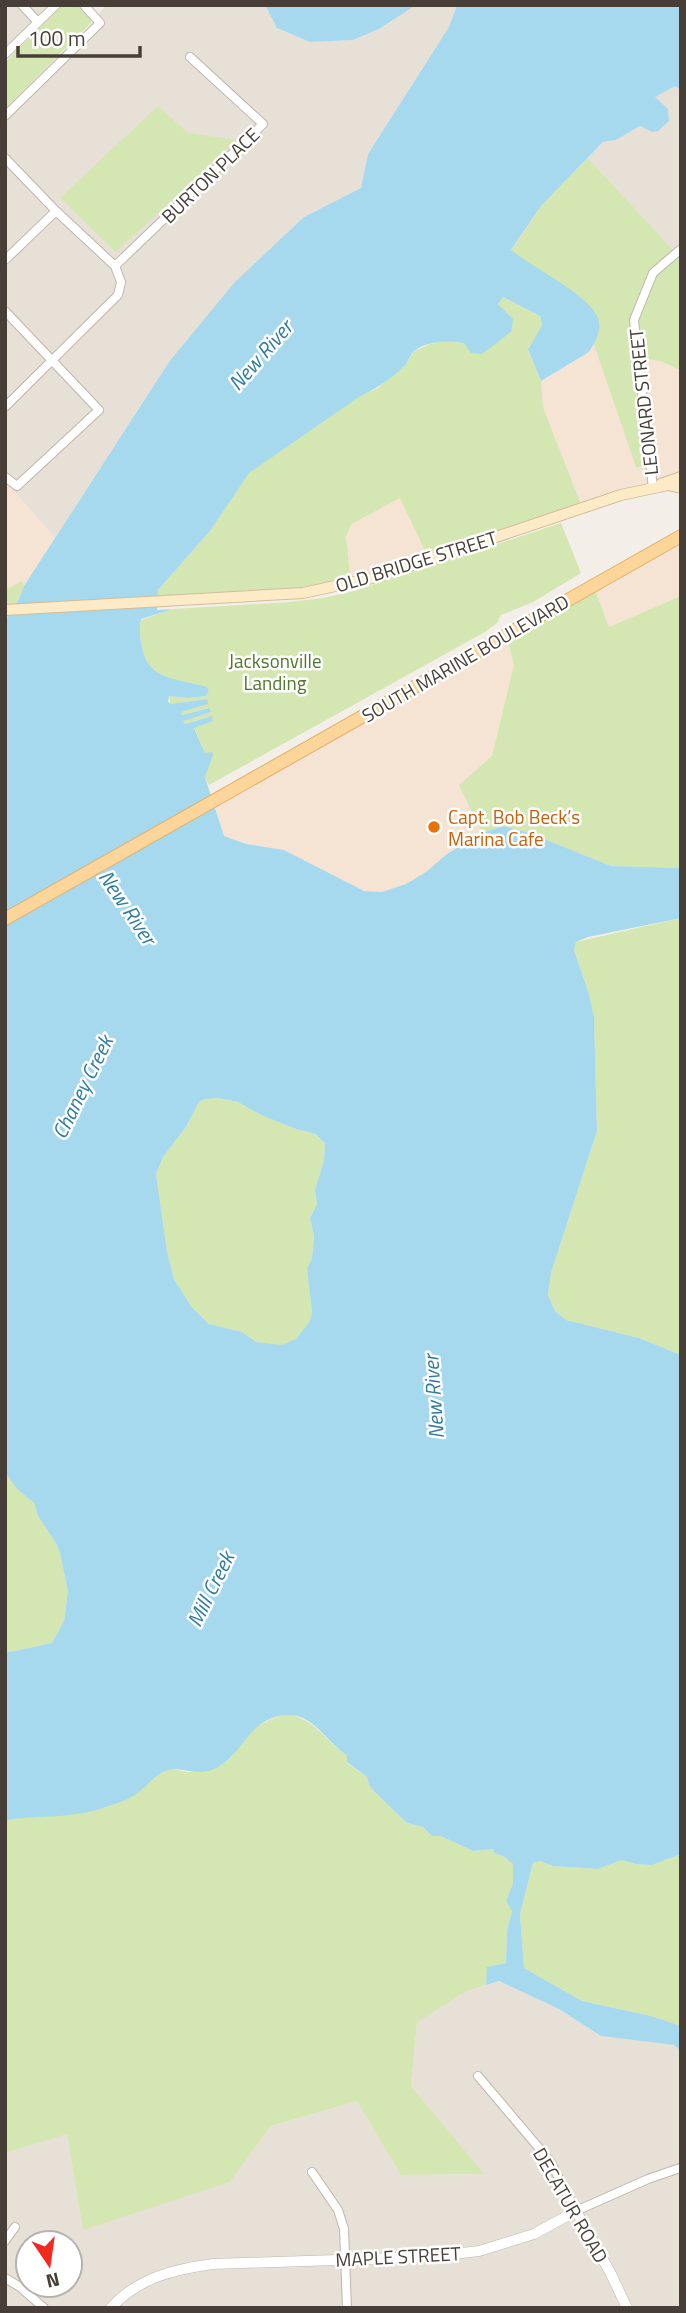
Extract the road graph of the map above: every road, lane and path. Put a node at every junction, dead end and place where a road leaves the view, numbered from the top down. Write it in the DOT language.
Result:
graph roads {
  1 [pos="22,5"];
  2 [pos="56,5"];
  3 [pos="84,5"];
  4 [pos="38,22"];
  5 [pos="5,54"];
  6 [pos="190,57"];
  7 [pos="5,116"];
  8 [pos="5,158"];
  9 [pos="56,211"];
  10 [pos="681,249"];
  11 [pos="5,260"];
  12 [pos="115,266"];
  13 [pos="5,311"];
  14 [pos="51,361"];
  15 [pos="5,407"];
  16 [pos="681,477"];
  17 [pos="8,480"];
  18 [pos="653,488"];
  19 [pos="681,488"];
  20 [pos="681,536"];
  21 [pos="5,610"];
  22 [pos="5,919"];
  23 [pos="478,2076"];
  24 [pos="680,2168"];
  25 [pos="312,2172"];
  26 [pos="576,2211"];
  27 [pos="15,2227"];
  28 [pos="5,2241"];
  29 [pos="346,2259"];
  30 [pos="5,2278"];
  31 [pos="44,2308"];
  32 [pos="111,2308"];
  33 [pos="347,2308"];
  34 [pos="627,2308"];
  1 -- 4 [label="street"];
  2 -- 4 [label="street"];
  3 -- 7 [label="street"];
  4 -- 5 [label="street"];
  6 -- 12 [label="street, BURTON PLACE"];
  8 -- 9 [label="street"];
  9 -- 11 [label="street"];
  9 -- 12 [label="street"];
  10 -- 18 [label="street, LEONARD STREET"];
  12 -- 14 [label="street"];
  13 -- 14 [label="street"];
  14 -- 15 [label="street"];
  14 -- 17 [label="street"];
  16 -- 18 [label="main road, OLD BRIDGE STREET"];
  18 -- 19 [label="main road, OLD BRIDGE STREET"];
  18 -- 21 [label="main road, OLD BRIDGE STREET"];
  20 -- 22 [label="main road, SOUTH MARINE BOULEVARD"];
  23 -- 26 [label="street, DECATUR ROAD"];
  24 -- 26 [label="street, MAPLE STREET"];
  25 -- 29 [label="street"];
  26 -- 29 [label="street, MAPLE STREET"];
  26 -- 34 [label="street, DECATUR ROAD"];
  27 -- 28 [label="street"];
  29 -- 32 [label="street, MAPLE STREET"];
  29 -- 33 [label="street"];
  30 -- 31 [label="street"];
}
